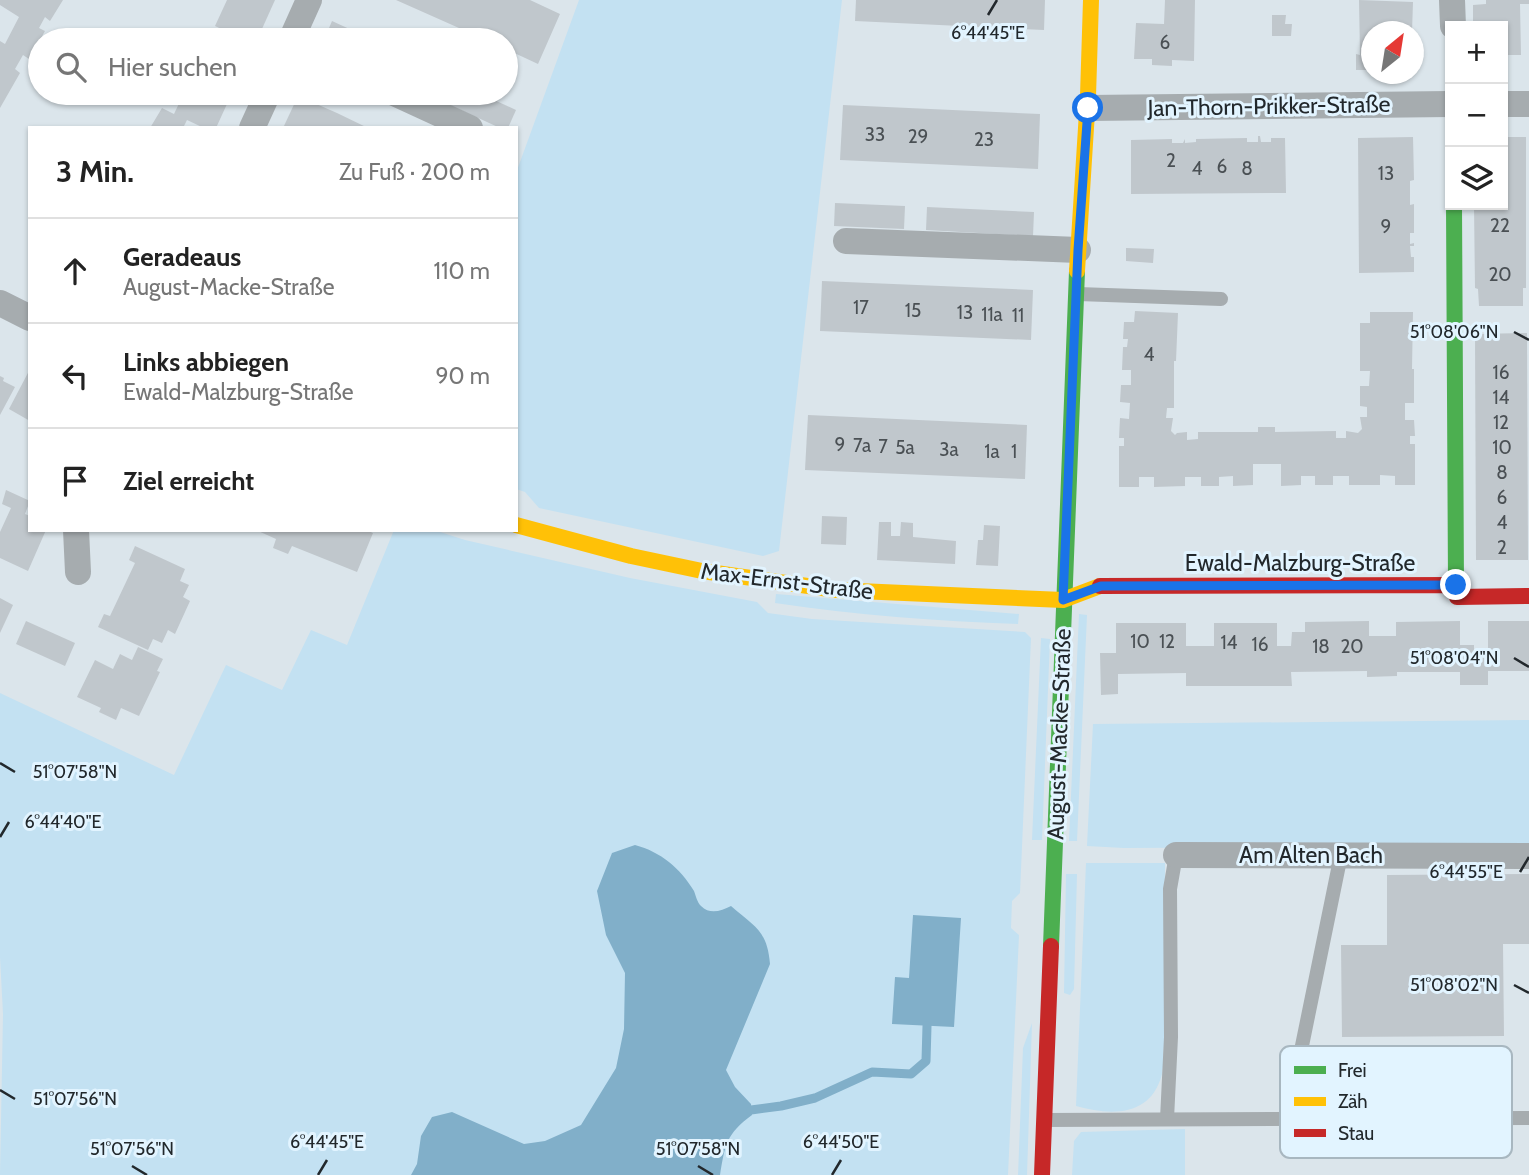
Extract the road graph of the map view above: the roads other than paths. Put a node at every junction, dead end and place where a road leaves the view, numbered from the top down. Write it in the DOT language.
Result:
graph roads {
  1 [pos="309,0"];
  2 [pos="1091,0"];
  3 [pos="1452,0"];
  4 [pos="1452,21"];
  5 [pos="296,28"];
  6 [pos="1445,104"];
  7 [pos="1508,104"];
  8 [pos="1529,104"];
  9 [pos="263,105"];
  10 [pos="420,105"];
  11 [pos="1088,108"];
  12 [pos="253,126"];
  13 [pos="466,126"];
  14 [pos="1454,210"];
  15 [pos="846,241"];
  16 [pos="1078,250"];
  17 [pos="1076,294"];
  18 [pos="1221,299"];
  19 [pos="0,303"];
  20 [pos="28,317"];
  21 [pos="518,526"];
  22 [pos="76,532"];
  23 [pos="78,572"];
  24 [pos="1456,585"];
  25 [pos="1529,596"];
  26 [pos="1063,600"];
  27 [pos="1176,855"];
  28 [pos="1341,855"];
  29 [pos="1529,856"];
  30 [pos="1302,1046"];
  31 [pos="1167,1119"];
  32 [pos="1280,1119"];
  33 [pos="1044,1121"];
  34 [pos="1042,1175"];
  1 -- 5 [label="street"];
  2 -- 11 [label="street, August-Macke-Straße"];
  3 -- 4 [label="street"];
  6 -- 11 [label="street, Jan-Thorn-Prikker-Straße"];
  7 -- 8 [label="street"];
  9 -- 12 [label="street"];
  10 -- 13 [label="street"];
  11 -- 16 [label="street, August-Macke-Straße"];
  14 -- 24 [label="street"];
  15 -- 16 [label="street"];
  16 -- 17 [label="street, August-Macke-Straße"];
  17 -- 18 [label="lane"];
  17 -- 26 [label="street, August-Macke-Straße"];
  19 -- 20 [label="street"];
  21 -- 26 [label="street, Max-Ernst-Straße"];
  22 -- 23 [label="street"];
  24 -- 25 [label="street, Ewald-Malzburg-Straße"];
  24 -- 26 [label="street, Ewald-Malzburg-Straße"];
  26 -- 33 [label="street, August-Macke-Straße"];
  27 -- 28 [label="street, Am Alten Bach"];
  27 -- 31 [label="lane"];
  28 -- 29 [label="street, Am Alten Bach"];
  28 -- 30 [label="lane"];
  31 -- 32 [label="lane"];
  31 -- 33 [label="lane"];
  33 -- 34 [label="street, August-Macke-Straße"];
}
